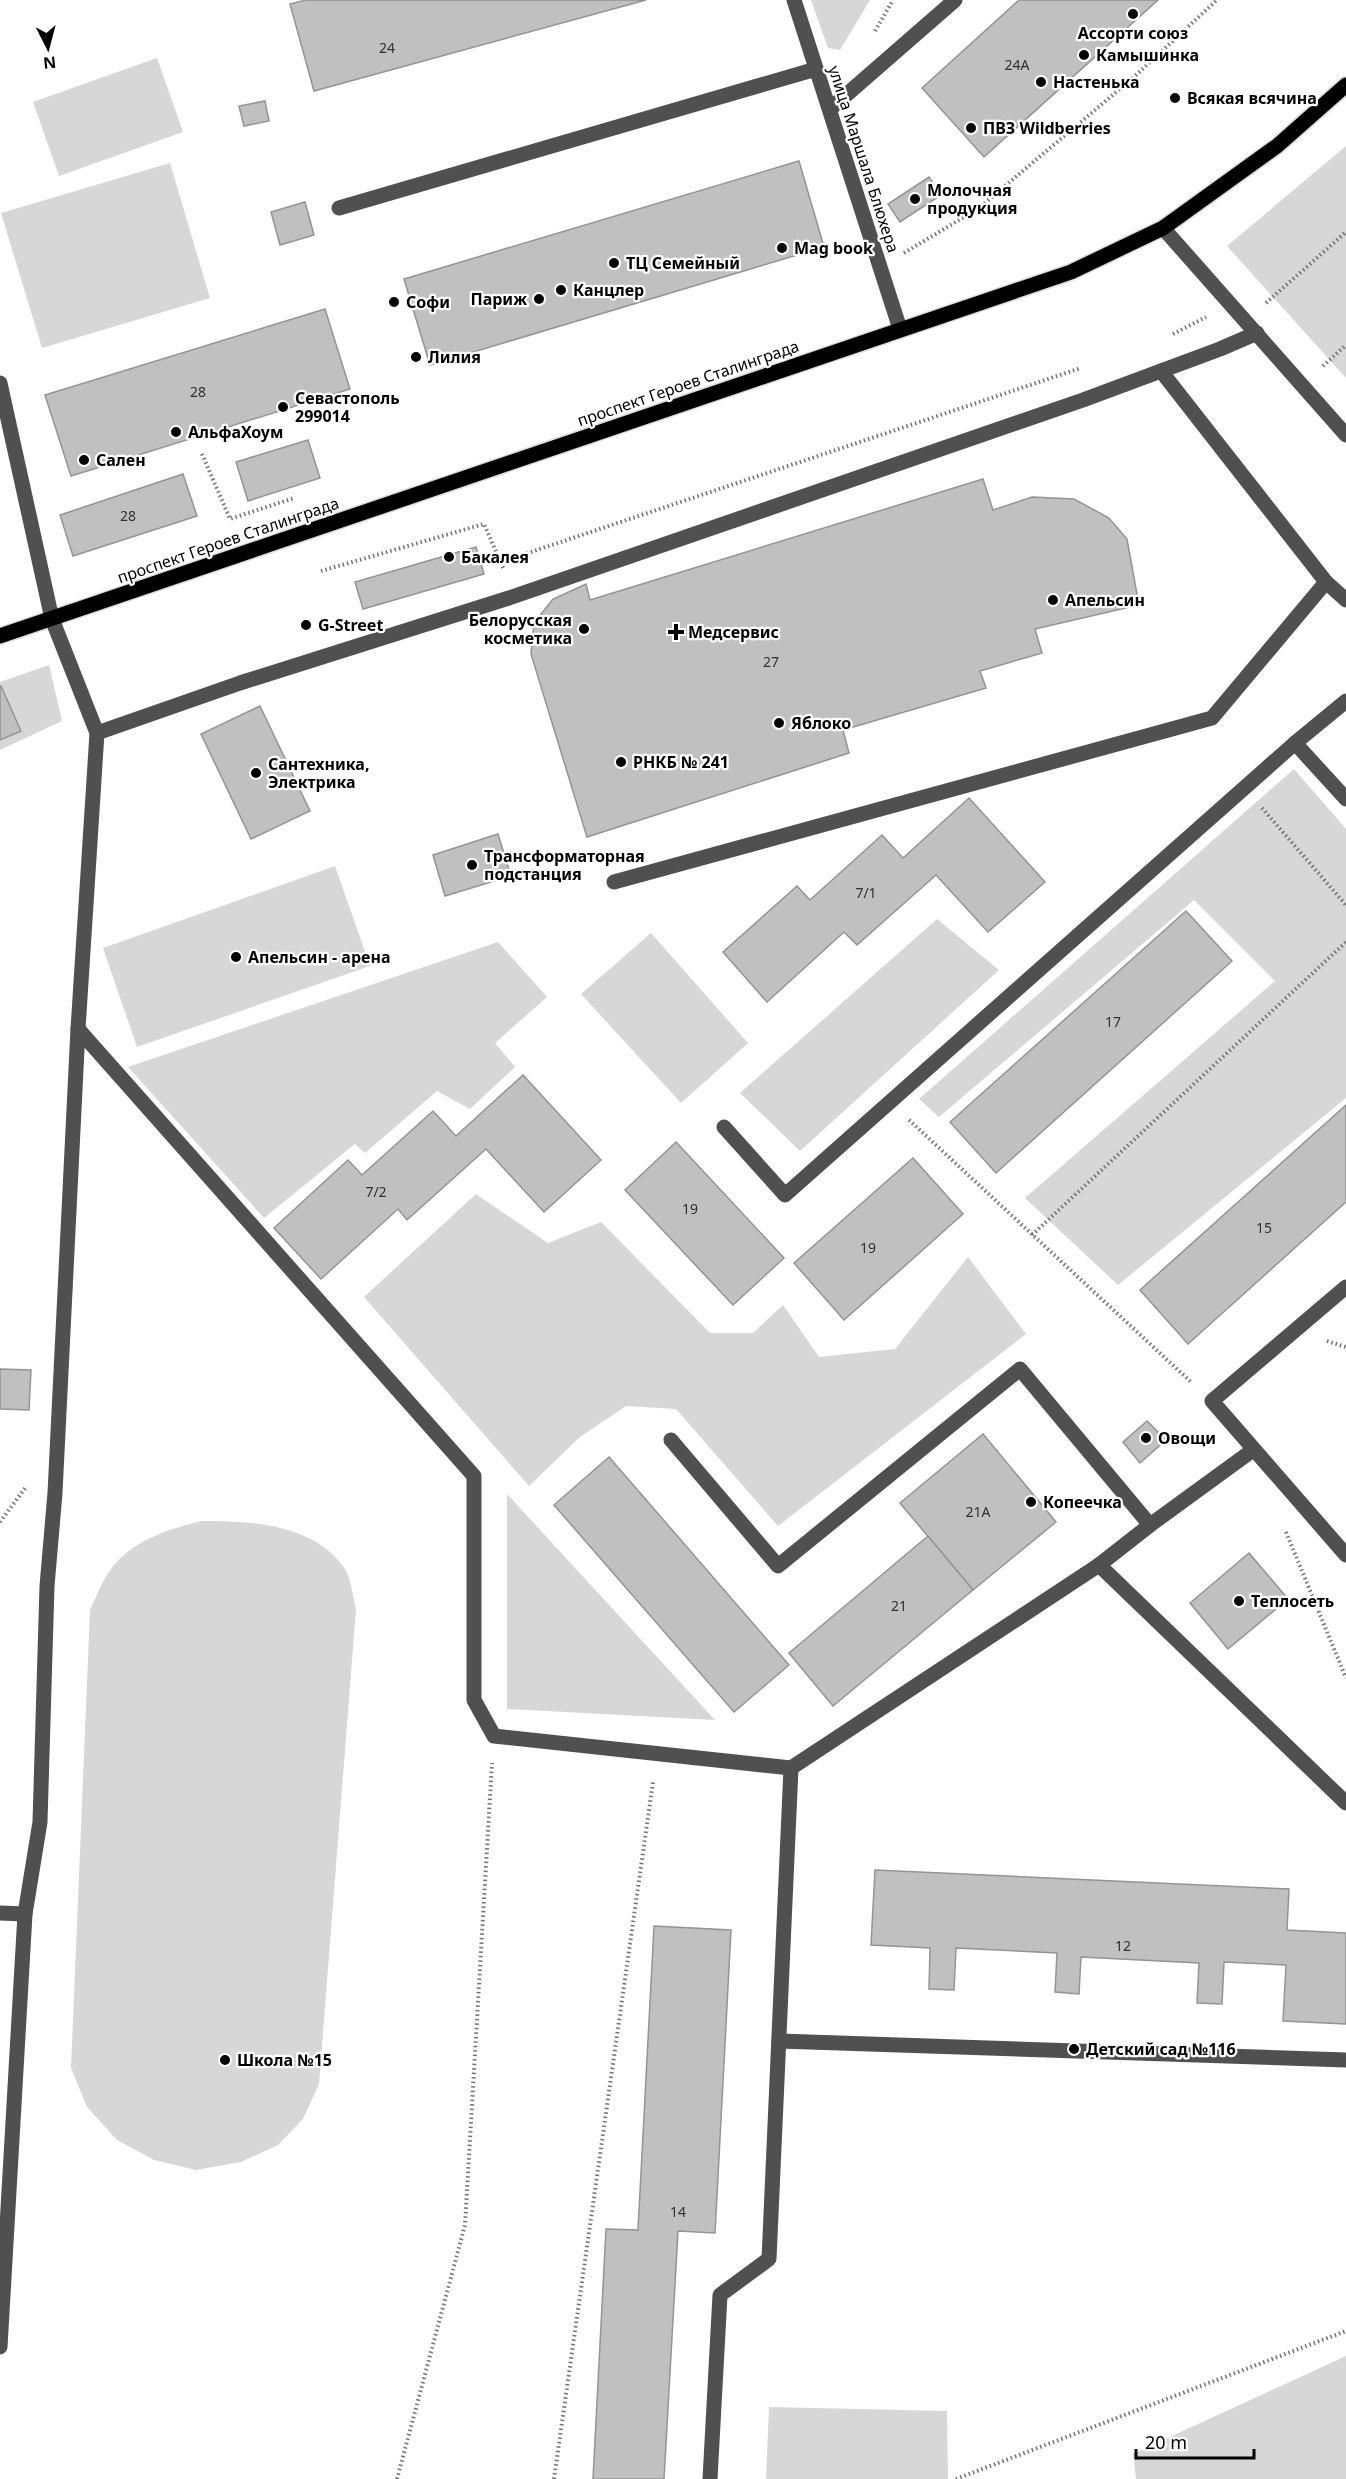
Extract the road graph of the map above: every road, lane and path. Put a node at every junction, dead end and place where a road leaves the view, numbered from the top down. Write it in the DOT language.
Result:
graph roads {
  1 [pos="794,0"];
  2 [pos="956,0"];
  3 [pos="1216,0"];
  4 [pos="816,69"];
  5 [pos="1346,85"];
  6 [pos="830,109"];
  7 [pos="339,208"];
  8 [pos="1163,228"];
  9 [pos="1346,232"];
  10 [pos="880,267"];
  11 [pos="1231,304"];
  12 [pos="1246,321"];
  13 [pos="900,328"];
  14 [pos="1257,333"];
  15 [pos="1163,339"];
  16 [pos="1086,366"];
  17 [pos="1161,371"];
  18 [pos="0,384"];
  19 [pos="1346,435"];
  20 [pos="202,454"];
  21 [pos="294,498"];
  22 [pos="321,571"];
  23 [pos="1326,582"];
  24 [pos="1346,600"];
  25 [pos="52,619"];
  26 [pos="0,636"];
  27 [pos="1346,701"];
  28 [pos="97,733"];
  29 [pos="1295,743"];
  30 [pos="1244,788"];
  31 [pos="1346,799"];
  32 [pos="614,882"];
  33 [pos="1346,905"];
  34 [pos="1346,942"];
  35 [pos="78,1029"];
  36 [pos="889,1102"];
  37 [pos="724,1127"];
  38 [pos="1032,1235"];
  39 [pos="1346,1287"];
  40 [pos="1212,1401"];
  41 [pos="671,1440"];
  42 [pos="1253,1450"];
  43 [pos="1150,1525"];
  44 [pos="1284,1526"];
  45 [pos="1346,1555"];
  46 [pos="1099,1565"];
  47 [pos="1346,1678"];
  48 [pos="494,1736"];
  49 [pos="658,1754"];
  50 [pos="791,1768"];
  51 [pos="1346,1803"];
  52 [pos="0,1912"];
  53 [pos="25,1914"];
  54 [pos="779,2041"];
  55 [pos="1346,2060"];
  56 [pos="1346,2331"];
  57 [pos="0,2347"];
  58 [pos="397,2479"];
  59 [pos="554,2479"];
  60 [pos="710,2479"];
  61 [pos="956,2479"];
  1 -- 4 [label="street, улица Маршала Блюхера"];
  2 -- 6 [label="street"];
  3 -- 10 [label="path"];
  4 -- 6 [label="street, улица Маршала Блюхера"];
  4 -- 7 [label="street"];
  5 -- 8 [label="main road, проспект Героев Сталинграда"];
  6 -- 10 [label="street, улица Маршала Блюхера"];
  8 -- 11 [label="street"];
  8 -- 13 [label="main road, проспект Героев Сталинграда"];
  9 -- 12 [label="path"];
  10 -- 13 [label="street, улица Маршала Блюхера"];
  11 -- 12 [label="street"];
  11 -- 15 [label="path"];
  12 -- 14 [label="street"];
  13 -- 25 [label="main road, проспект Героев Сталинграда"];
  14 -- 17 [label="street"];
  14 -- 19 [label="street"];
  16 -- 22 [label="path"];
  17 -- 23 [label="street"];
  17 -- 28 [label="street"];
  18 -- 25 [label="street"];
  20 -- 21 [label="path"];
  23 -- 24 [label="street"];
  23 -- 32 [label="street"];
  25 -- 26 [label="main road, проспект Героев Сталинграда"];
  25 -- 28 [label="street"];
  27 -- 29 [label="street"];
  28 -- 35 [label="street"];
  29 -- 30 [label="street"];
  29 -- 31 [label="street"];
  30 -- 33 [label="path"];
  30 -- 36 [label="street"];
  34 -- 38 [label="path"];
  35 -- 48 [label="street"];
  35 -- 53 [label="street"];
  36 -- 37 [label="street"];
  36 -- 38 [label="path"];
  38 -- 40 [label="path"];
  39 -- 40 [label="street"];
  40 -- 42 [label="street"];
  41 -- 43 [label="street"];
  42 -- 43 [label="street"];
  42 -- 45 [label="street"];
  43 -- 46 [label="street"];
  44 -- 47 [label="path"];
  46 -- 50 [label="street"];
  46 -- 51 [label="street"];
  48 -- 49 [label="street"];
  48 -- 58 [label="path"];
  49 -- 50 [label="street"];
  49 -- 59 [label="path"];
  50 -- 54 [label="street"];
  52 -- 53 [label="street"];
  53 -- 57 [label="street"];
  54 -- 55 [label="street"];
  54 -- 60 [label="street"];
  56 -- 61 [label="path"];
}
